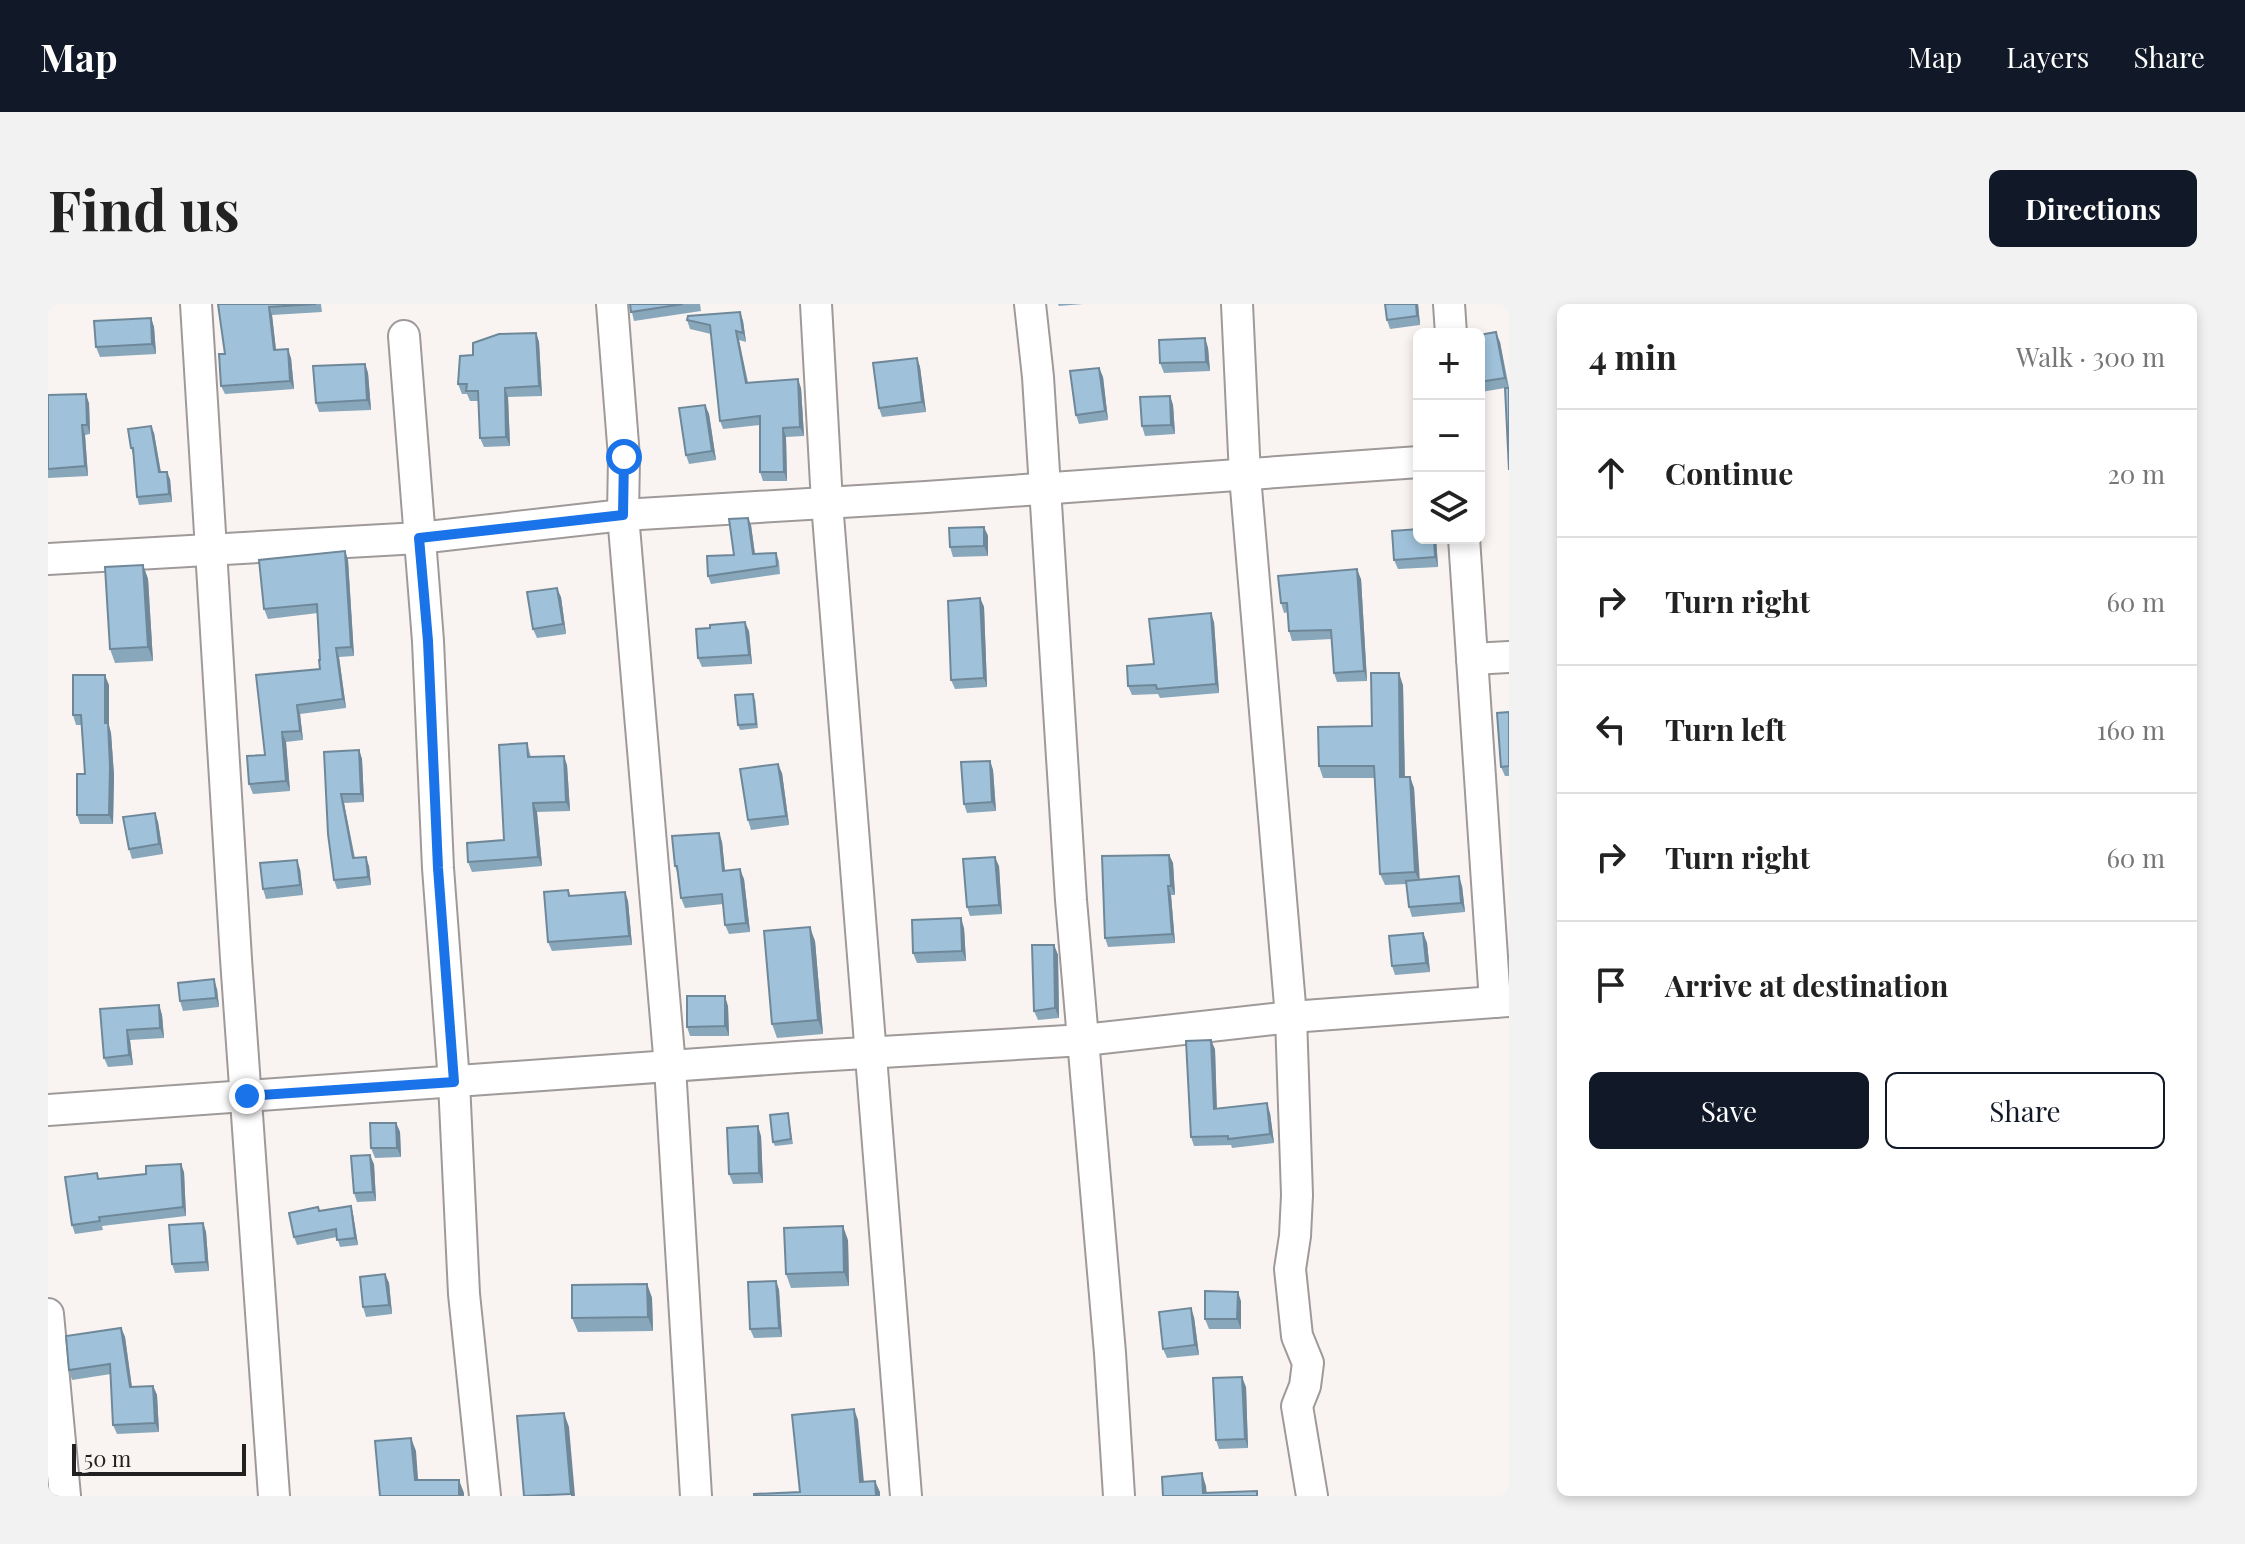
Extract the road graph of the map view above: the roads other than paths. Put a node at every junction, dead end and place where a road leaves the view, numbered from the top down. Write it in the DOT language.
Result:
graph roads {
  1 [pos="196,304"];
  2 [pos="612,304"];
  3 [pos="816,304"];
  4 [pos="1030,304"];
  5 [pos="1237,304"];
  6 [pos="1449,304"];
  7 [pos="1451,328"];
  8 [pos="404,336"];
  9 [pos="1413,462"];
  10 [pos="1245,476"];
  11 [pos="1044,488"];
  12 [pos="827,503"];
  13 [pos="623,515"];
  14 [pos="419,538"];
  15 [pos="1464,544"];
  16 [pos="211,551"];
  17 [pos="48,559"];
  18 [pos="1509,657"];
  19 [pos="1472,659"];
  20 [pos="1502,1001"];
  21 [pos="1291,1017"];
  22 [pos="1084,1040"];
  23 [pos="869,1054"];
  24 [pos="670,1067"];
  25 [pos="454,1082"];
  26 [pos="247,1096"];
  27 [pos="48,1110"];
  28 [pos="48,1314"];
  29 [pos="65,1496"];
  30 [pos="274,1496"];
  31 [pos="485,1496"];
  32 [pos="696,1496"];
  33 [pos="906,1496"];
  34 [pos="1119,1496"];
  35 [pos="1312,1496"];
  1 -- 16 [label="street"];
  2 -- 13 [label="street"];
  3 -- 12 [label="street"];
  4 -- 11 [label="street"];
  5 -- 10 [label="street"];
  6 -- 7 [label="street"];
  8 -- 14 [label="street"];
  9 -- 10 [label="street"];
  10 -- 11 [label="street"];
  10 -- 21 [label="street"];
  11 -- 12 [label="street"];
  11 -- 22 [label="street"];
  12 -- 13 [label="street"];
  12 -- 23 [label="street"];
  13 -- 14 [label="street"];
  13 -- 24 [label="street"];
  14 -- 16 [label="street"];
  14 -- 25 [label="street"];
  15 -- 19 [label="street"];
  16 -- 17 [label="street"];
  16 -- 26 [label="street"];
  18 -- 19 [label="street"];
  19 -- 20 [label="street"];
  20 -- 21 [label="street"];
  21 -- 22 [label="street"];
  21 -- 35 [label="street"];
  22 -- 23 [label="street"];
  22 -- 34 [label="street"];
  23 -- 24 [label="street"];
  23 -- 33 [label="street"];
  24 -- 25 [label="street"];
  24 -- 32 [label="street"];
  25 -- 26 [label="street"];
  25 -- 31 [label="street"];
  26 -- 27 [label="street"];
  26 -- 30 [label="street"];
  28 -- 29 [label="street"];
}
